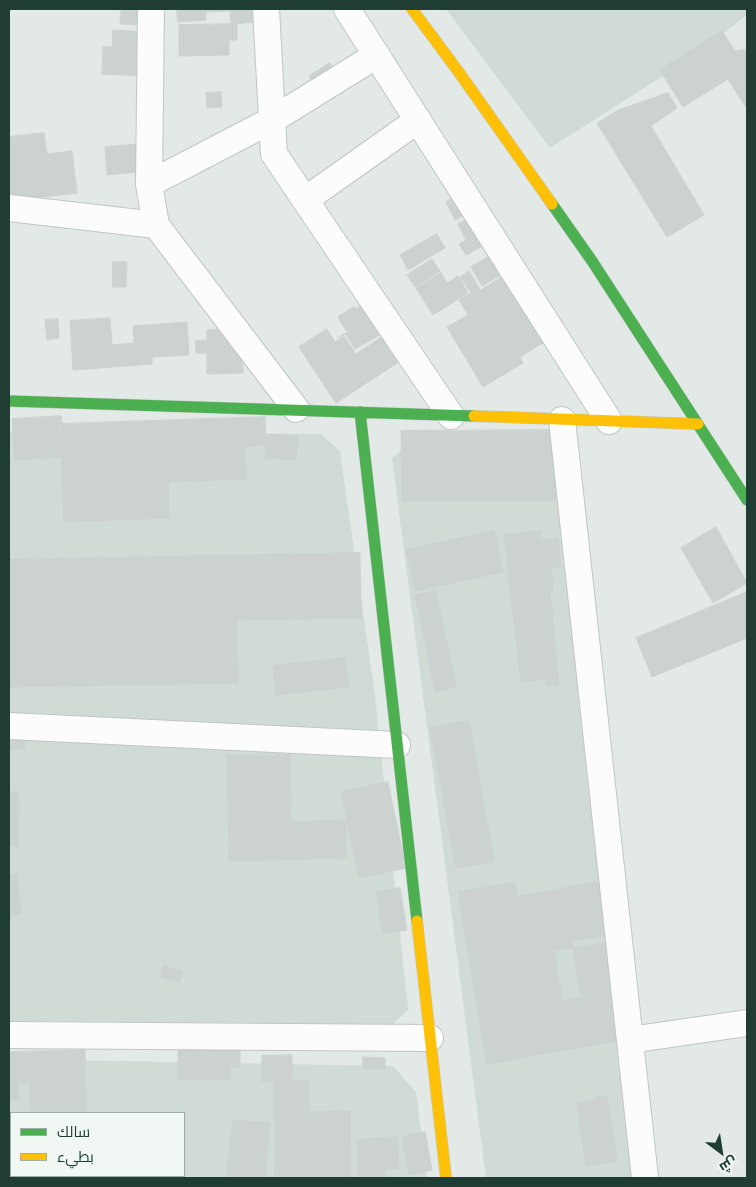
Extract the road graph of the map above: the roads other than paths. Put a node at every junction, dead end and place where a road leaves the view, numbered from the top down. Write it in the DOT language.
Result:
graph roads {
  1 [pos="151,9"];
  2 [pos="266,9"];
  3 [pos="348,9"];
  4 [pos="412,9"];
  5 [pos="377,56"];
  6 [pos="272,120"];
  7 [pos="418,120"];
  8 [pos="149,184"];
  9 [pos="305,200"];
  10 [pos="9,208"];
  11 [pos="156,225"];
  12 [pos="9,401"];
  13 [pos="296,409"];
  14 [pos="360,412"];
  15 [pos="451,416"];
  16 [pos="562,420"];
  17 [pos="609,421"];
  18 [pos="698,424"];
  19 [pos="747,500"];
  20 [pos="9,726"];
  21 [pos="397,745"];
  22 [pos="747,1024"];
  23 [pos="9,1035"];
  24 [pos="430,1038"];
  25 [pos="630,1040"];
  26 [pos="446,1178"];
  27 [pos="645,1178"];
  1 -- 8 [label="street"];
  2 -- 6 [label="street"];
  3 -- 5 [label="street"];
  4 -- 18 [label="street"];
  5 -- 6 [label="street"];
  5 -- 7 [label="street"];
  6 -- 8 [label="street"];
  6 -- 9 [label="street"];
  7 -- 9 [label="street"];
  7 -- 17 [label="street"];
  8 -- 11 [label="street"];
  9 -- 15 [label="street"];
  10 -- 11 [label="street"];
  11 -- 13 [label="street"];
  12 -- 13 [label="street"];
  13 -- 14 [label="street"];
  14 -- 15 [label="street"];
  14 -- 21 [label="street"];
  15 -- 16 [label="street"];
  16 -- 17 [label="street"];
  16 -- 25 [label="street"];
  17 -- 18 [label="street"];
  18 -- 19 [label="street"];
  20 -- 21 [label="street"];
  21 -- 24 [label="street"];
  22 -- 25 [label="street"];
  23 -- 24 [label="street"];
  24 -- 26 [label="street"];
  25 -- 27 [label="street"];
}
